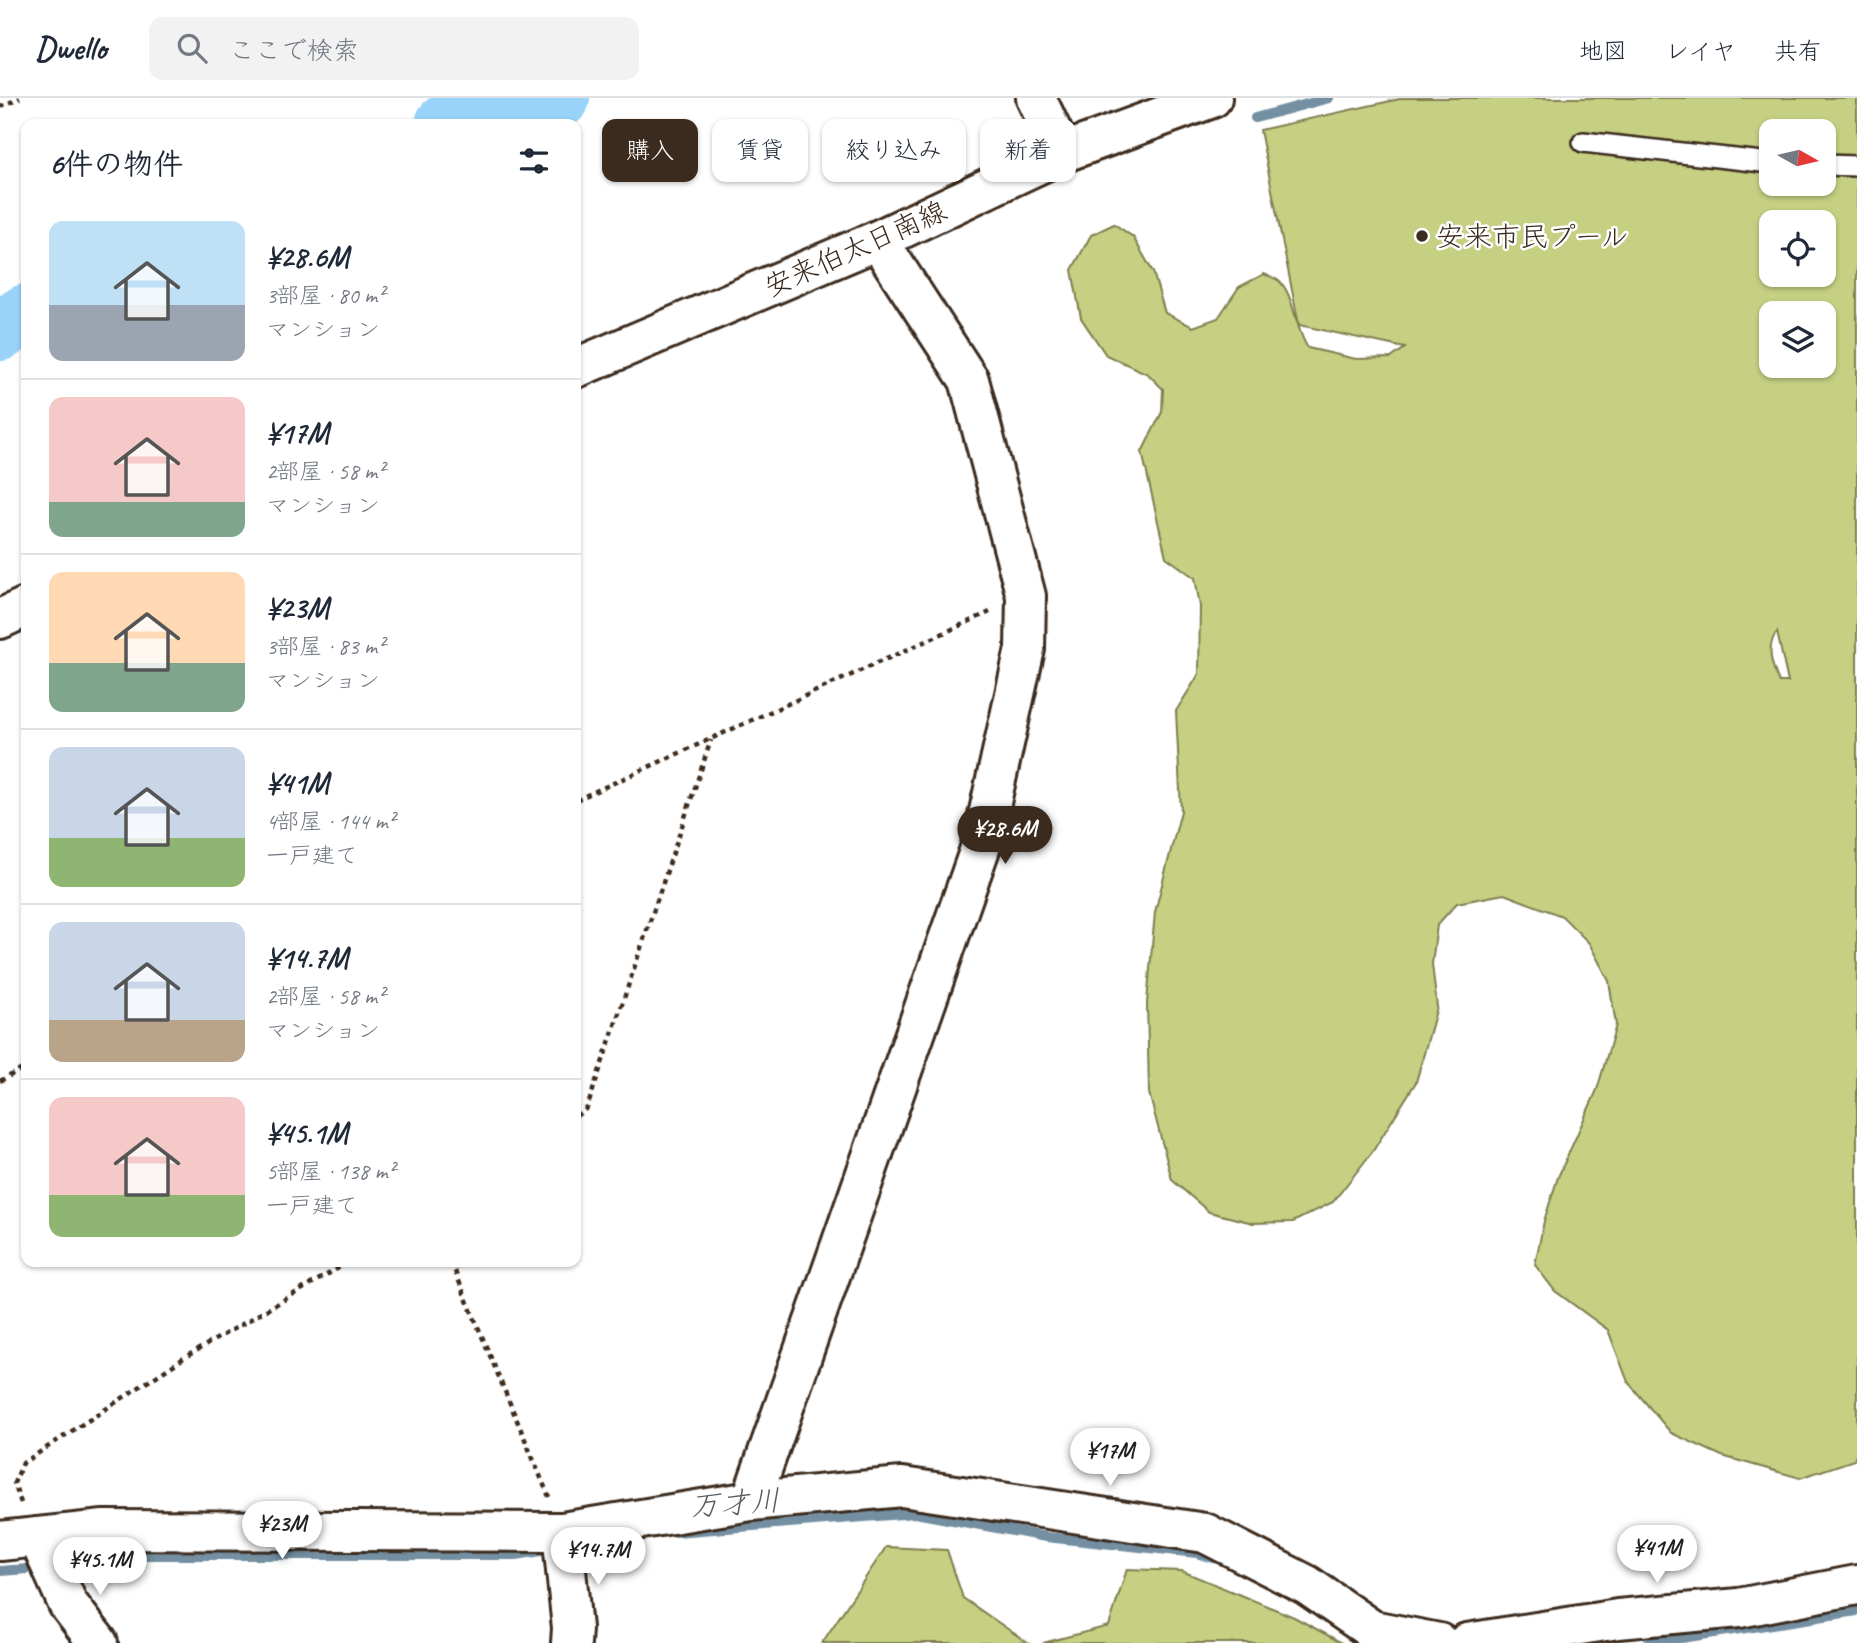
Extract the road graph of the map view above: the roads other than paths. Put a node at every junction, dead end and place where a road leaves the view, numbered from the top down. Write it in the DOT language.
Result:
graph roads {
  1 [pos="1212,98"];
  2 [pos="1038,102"];
  3 [pos="1046,119"];
  4 [pos="1583,142"];
  5 [pos="1076,148"];
  6 [pos="1759,162"];
  7 [pos="1836,165"];
  8 [pos="1857,166"];
  9 [pos="1001,182"];
  10 [pos="878,240"];
  11 [pos="581,366"];
  12 [pos="21,609"];
  13 [pos="0,619"];
  14 [pos="751,1501"];
  15 [pos="562,1532"];
  16 [pos="0,1541"];
  17 [pos="47,1558"];
  18 [pos="1857,1585"];
  19 [pos="98,1643"];
  20 [pos="571,1643"];
  21 [pos="1439,1643"];
  22 [pos="1467,1643"];
  1 -- 5 [label="street, 安来伯太日南線"];
  2 -- 3 [label="street"];
  4 -- 6 [label="lane"];
  7 -- 8 [label="lane"];
  9 -- 10 [label="street, 安来伯太日南線"];
  10 -- 11 [label="street, 安来伯太日南線"];
  10 -- 14 [label="street"];
  12 -- 13 [label="street"];
  14 -- 15 [label="street"];
  14 -- 21 [label="street"];
  15 -- 17 [label="street"];
  15 -- 20 [label="street"];
  16 -- 17 [label="street"];
  17 -- 19 [label="street"];
  18 -- 22 [label="street"];
}
